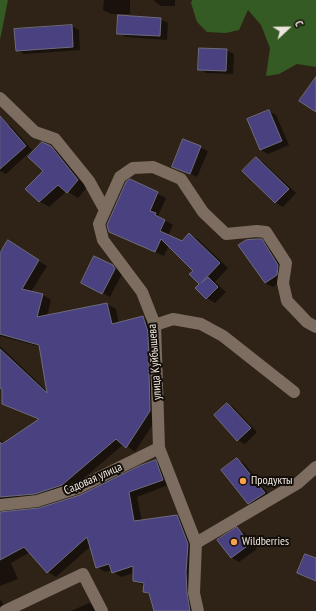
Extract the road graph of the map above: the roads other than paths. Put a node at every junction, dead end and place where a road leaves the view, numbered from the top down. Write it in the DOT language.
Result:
graph roads {
  1 [pos="0,98"];
  2 [pos="105,210"];
  3 [pos="155,325"];
  4 [pos="316,327"];
  5 [pos="294,392"];
  6 [pos="159,448"];
  7 [pos="316,467"];
  8 [pos="0,506"];
  9 [pos="196,543"];
  10 [pos="5,611"];
  11 [pos="102,611"];
  12 [pos="198,611"];
  1 -- 2 [label="street"];
  2 -- 3 [label="street, улица Куйбышева"];
  2 -- 4 [label="street, улица Куйбышева"];
  3 -- 5 [label="street"];
  3 -- 6 [label="street, улица Куйбышева"];
  6 -- 8 [label="street, Садовая улица"];
  6 -- 9 [label="street, улица Куйбышева"];
  7 -- 9 [label="street"];
  9 -- 12 [label="street, улица Куйбышева"];
  10 -- 11 [label="street"];
}
